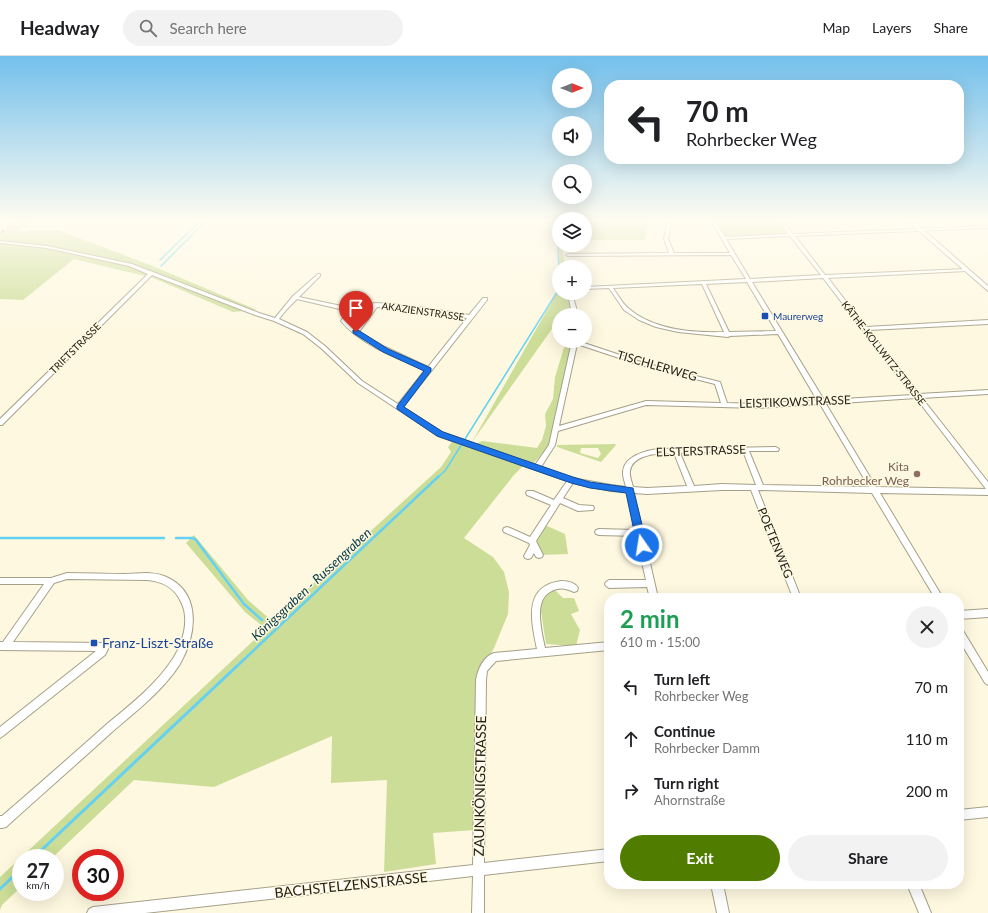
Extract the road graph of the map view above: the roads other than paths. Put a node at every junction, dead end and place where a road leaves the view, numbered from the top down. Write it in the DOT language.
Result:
graph roads {
  1 [pos="103,259"];
  2 [pos="736,259"];
  3 [pos="810,259"];
  4 [pos="953,259"];
  5 [pos="966,270"];
  6 [pos="151,273"];
  7 [pos="318,276"];
  8 [pos="825,278"];
  9 [pos="749,281"];
  10 [pos="703,282"];
  11 [pos="610,287"];
  12 [pos="592,288"];
  13 [pos="988,290"];
  14 [pos="296,297"];
  15 [pos="484,299"];
  16 [pos="376,305"];
  17 [pos="351,310"];
  18 [pos="470,317"];
  19 [pos="276,320"];
  20 [pos="988,322"];
  21 [pos="865,329"];
  22 [pos="356,332"];
  23 [pos="780,332"];
  24 [pos="728,335"];
  25 [pos="592,347"];
  26 [pos="574,348"];
  27 [pos="428,370"];
  28 [pos="988,392"];
  29 [pos="917,396"];
  30 [pos="822,402"];
  31 [pos="724,404"];
  32 [pos="400,407"];
  33 [pos="0,423"];
  34 [pos="557,429"];
  35 [pos="745,449"];
  36 [pos="776,449"];
  37 [pos="676,451"];
  38 [pos="535,467"];
  39 [pos="571,480"];
  40 [pos="756,487"];
  41 [pos="690,488"];
  42 [pos="988,488"];
  43 [pos="874,489"];
  44 [pos="630,490"];
  45 [pos="988,492"];
  46 [pos="530,493"];
  47 [pos="557,502"];
  48 [pos="590,508"];
  49 [pos="507,530"];
  50 [pos="599,532"];
  51 [pos="639,533"];
  52 [pos="533,543"];
  53 [pos="539,555"];
  54 [pos="528,556"];
  55 [pos="0,581"];
  56 [pos="51,581"];
  57 [pos="651,583"];
  58 [pos="609,584"];
  59 [pos="574,588"];
  60 [pos="653,593"];
  61 [pos="795,593"];
  62 [pos="936,593"];
  63 [pos="988,613"];
  64 [pos="964,615"];
  65 [pos="964,640"];
  66 [pos="3,646"];
  67 [pos="604,647"];
  68 [pos="542,653"];
  69 [pos="988,680"];
  70 [pos="0,734"];
  71 [pos="988,812"];
  72 [pos="964,814"];
  73 [pos="1,822"];
  74 [pos="604,856"];
  75 [pos="479,871"];
  76 [pos="718,889"];
  77 [pos="915,889"];
  78 [pos="92,913"];
  79 [pos="478,913"];
  80 [pos="723,913"];
  81 [pos="924,913"];
  1 -- 6 [label="street"];
  2 -- 9 [label="street"];
  3 -- 8 [label="street, KÄTHE-KOLLWITZ-STRASSE"];
  4 -- 5 [label="street"];
  5 -- 8 [label="street"];
  5 -- 13 [label="street"];
  6 -- 19 [label="street"];
  6 -- 33 [label="street, TRIFTSTRASSE"];
  7 -- 14 [label="street"];
  8 -- 9 [label="street"];
  8 -- 21 [label="street, KÄTHE-KOLLWITZ-STRASSE"];
  9 -- 10 [label="street"];
  9 -- 23 [label="street"];
  10 -- 11 [label="street"];
  10 -- 24 [label="street"];
  11 -- 12 [label="street"];
  11 -- 24 [label="street"];
  14 -- 17 [label="street"];
  14 -- 19 [label="street"];
  15 -- 18 [label="street"];
  16 -- 17 [label="street, AKAZIENSTRASSE"];
  16 -- 18 [label="street, AKAZIENSTRASSE"];
  16 -- 22 [label="street, AKAZIENSTRASSE"];
  17 -- 22 [label="street"];
  18 -- 27 [label="street"];
  19 -- 32 [label="street"];
  20 -- 21 [label="street"];
  21 -- 29 [label="street, KÄTHE-KOLLWITZ-STRASSE"];
  22 -- 27 [label="street"];
  23 -- 24 [label="street"];
  23 -- 30 [label="street"];
  25 -- 31 [label="street, TISCHLERWEG"];
  26 -- 34 [label="street"];
  27 -- 32 [label="street"];
  28 -- 29 [label="street, LEISTIKOWSTRASSE"];
  29 -- 30 [label="street, LEISTIKOWSTRASSE"];
  29 -- 42 [label="street, KÄTHE-KOLLWITZ-STRASSE"];
  30 -- 31 [label="street, LEISTIKOWSTRASSE"];
  30 -- 43 [label="street"];
  31 -- 34 [label="street, LEISTIKOWSTRASSE"];
  32 -- 38 [label="street"];
  34 -- 38 [label="street"];
  35 -- 36 [label="street, ELSTERSTRASSE"];
  35 -- 37 [label="street, ELSTERSTRASSE"];
  35 -- 40 [label="street, POETENWEG"];
  37 -- 41 [label="street"];
  37 -- 44 [label="street, ELSTERSTRASSE"];
  38 -- 39 [label="street"];
  39 -- 44 [label="street"];
  39 -- 47 [label="street"];
  40 -- 41 [label="street"];
  40 -- 43 [label="street"];
  40 -- 61 [label="street, POETENWEG"];
  41 -- 44 [label="street"];
  43 -- 45 [label="street"];
  43 -- 62 [label="street"];
  44 -- 51 [label="street, ELSTERSTRASSE"];
  46 -- 47 [label="street"];
  47 -- 48 [label="street"];
  47 -- 52 [label="street"];
  49 -- 52 [label="street"];
  50 -- 51 [label="street"];
  51 -- 57 [label="street, ELSTERSTRASSE"];
  52 -- 53 [label="street"];
  52 -- 54 [label="street"];
  55 -- 56 [label="street"];
  56 -- 66 [label="street"];
  56 -- 73 [label="street"];
  57 -- 58 [label="street"];
  57 -- 60 [label="street, ELSTERSTRASSE"];
  59 -- 68 [label="street"];
  63 -- 64 [label="street"];
  65 -- 69 [label="street"];
  66 -- 70 [label="street"];
  67 -- 68 [label="street"];
  68 -- 75 [label="street, ZAUNKÖNIGSTRASSE"];
  71 -- 72 [label="street"];
  74 -- 75 [label="street, BACHSTELZENSTRASSE"];
  75 -- 78 [label="street, BACHSTELZENSTRASSE"];
  75 -- 79 [label="street, ZAUNKÖNIGSTRASSE"];
  76 -- 80 [label="street"];
  77 -- 81 [label="street"];
}
